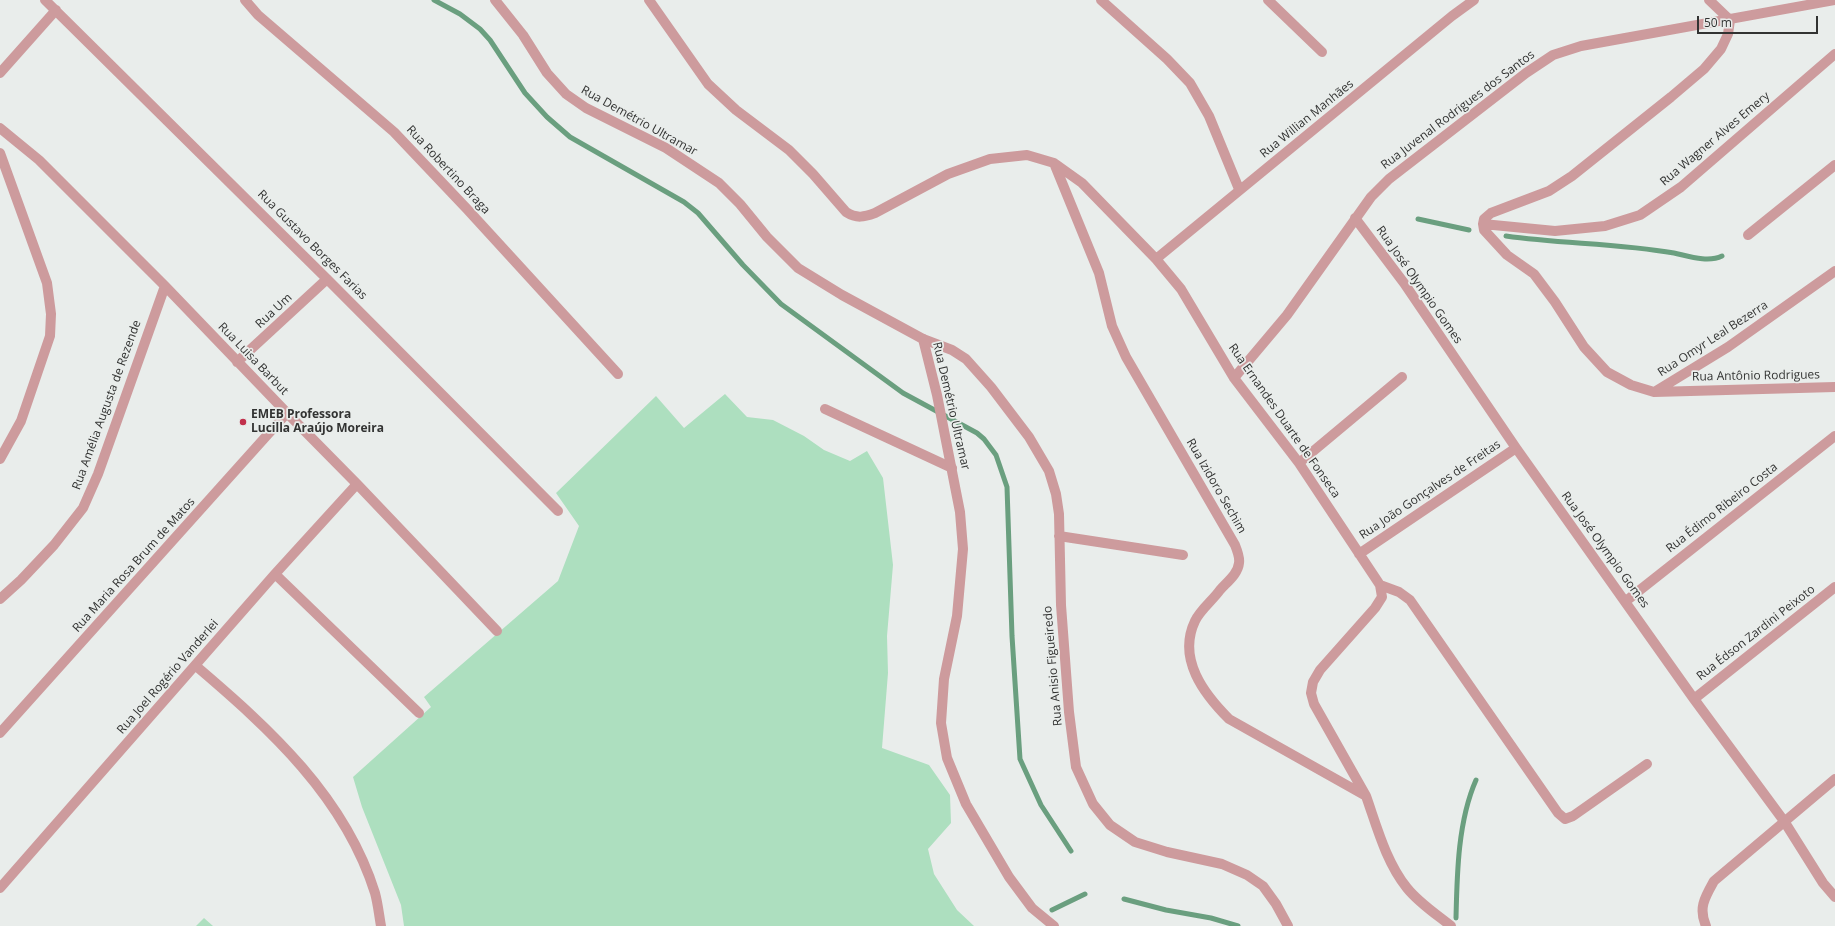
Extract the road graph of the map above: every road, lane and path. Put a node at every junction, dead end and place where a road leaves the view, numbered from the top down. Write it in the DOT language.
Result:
graph roads {
  1 [pos="45,0"];
  2 [pos="245,0"];
  3 [pos="495,0"];
  4 [pos="649,0"];
  5 [pos="1102,0"];
  6 [pos="1268,0"];
  7 [pos="1474,0"];
  8 [pos="1709,0"];
  9 [pos="1835,0"];
  10 [pos="56,10"];
  11 [pos="1730,20"];
  12 [pos="1322,52"];
  13 [pos="1835,54"];
  14 [pos="0,73"];
  15 [pos="0,128"];
  16 [pos="0,153"];
  17 [pos="1054,163"];
  18 [pos="1835,165"];
  19 [pos="1239,189"];
  20 [pos="1355,218"];
  21 [pos="1483,224"];
  22 [pos="1748,235"];
  23 [pos="1156,259"];
  24 [pos="1835,272"];
  25 [pos="327,279"];
  26 [pos="165,286"];
  27 [pos="923,339"];
  28 [pos="237,362"];
  29 [pos="618,374"];
  30 [pos="1402,377"];
  31 [pos="1234,378"];
  32 [pos="1835,387"];
  33 [pos="1654,392"];
  34 [pos="825,409"];
  35 [pos="287,413"];
  36 [pos="1835,436"];
  37 [pos="1516,448"];
  38 [pos="0,459"];
  39 [pos="1299,463"];
  40 [pos="952,468"];
  41 [pos="357,484"];
  42 [pos="558,511"];
  43 [pos="1059,536"];
  44 [pos="1359,554"];
  45 [pos="1183,555"];
  46 [pos="275,574"];
  47 [pos="1380,585"];
  48 [pos="1835,587"];
  49 [pos="0,599"];
  50 [pos="1626,601"];
  51 [pos="497,631"];
  52 [pos="196,666"];
  53 [pos="1694,699"];
  54 [pos="418,713"];
  55 [pos="0,733"];
  56 [pos="1646,764"];
  57 [pos="1835,779"];
  58 [pos="1366,796"];
  59 [pos="1784,821"];
  60 [pos="0,888"];
  61 [pos="1835,897"];
  62 [pos="381,926"];
  63 [pos="1054,926"];
  64 [pos="1288,926"];
  65 [pos="1451,926"];
  66 [pos="1706,926"];
  1 -- 10 [label="street, Rua Gustavo Borges Farias"];
  2 -- 29 [label="street, Rua Robertino Braga"];
  3 -- 27 [label="street, Rua Demétrio Ultramar"];
  4 -- 17 [label="street, Rua Ernandes Duarte de Fonseca"];
  5 -- 19 [label="street"];
  6 -- 12 [label="street"];
  7 -- 19 [label="street, Rua Willian Manhães"];
  8 -- 11 [label="street"];
  9 -- 11 [label="street, Rua Juvenal Rodrigues dos Santos"];
  10 -- 14 [label="street"];
  10 -- 25 [label="street, Rua Gustavo Borges Farias"];
  11 -- 20 [label="street, Rua Juvenal Rodrigues dos Santos"];
  11 -- 21 [label="street"];
  13 -- 21 [label="street, Rua Wagner Alves Emery"];
  15 -- 26 [label="street, Rua Luisa Barbut"];
  16 -- 38 [label="street"];
  17 -- 23 [label="street, Rua Ernandes Duarte de Fonseca"];
  17 -- 58 [label="street, Rua Izidoro Sechim"];
  18 -- 22 [label="street"];
  19 -- 23 [label="street, Rua Willian Manhães"];
  20 -- 31 [label="street, Rua Juvenal Rodrigues dos Santos"];
  20 -- 37 [label="street, Rua José Olympio Gomes"];
  21 -- 33 [label="street, Rua Omyr Leal Bezerra"];
  23 -- 31 [label="street, Rua Ernandes Duarte de Fonseca"];
  24 -- 33 [label="street, Rua Omyr Leal Bezerra"];
  25 -- 28 [label="street, Rua Um"];
  25 -- 42 [label="street, Rua Gustavo Borges Farias"];
  26 -- 28 [label="street, Rua Luisa Barbut"];
  26 -- 49 [label="street, Rua Amélia Augusta de Rezende"];
  27 -- 40 [label="street, Rua Demétrio Ultramar"];
  27 -- 43 [label="street, Rua Anisio Figueiredo"];
  28 -- 35 [label="street, Rua Luisa Barbut"];
  30 -- 39 [label="street"];
  31 -- 39 [label="street, Rua Ernandes Duarte de Fonseca"];
  32 -- 33 [label="street, Rua Antônio Rodrigues"];
  34 -- 40 [label="street"];
  35 -- 41 [label="street, Rua Luisa Barbut"];
  35 -- 55 [label="street, Rua Maria Rosa Brum de Matos"];
  36 -- 50 [label="street, Rua Édimo Ribeiro Costa"];
  37 -- 44 [label="street, Rua João Gonçalves de Freitas"];
  37 -- 50 [label="street, Rua José Olympio Gomes"];
  39 -- 44 [label="street, Rua Ernandes Duarte de Fonseca"];
  40 -- 63 [label="street, Rua Demétrio Ultramar"];
  41 -- 46 [label="street, Rua Joel Rogério Vanderlei"];
  41 -- 51 [label="street, Rua Luisa Barbut"];
  43 -- 45 [label="street"];
  43 -- 64 [label="street, Rua Anisio Figueiredo"];
  44 -- 47 [label="street, Rua Ernandes Duarte de Fonseca"];
  46 -- 52 [label="street, Rua Joel Rogério Vanderlei"];
  46 -- 54 [label="street"];
  47 -- 56 [label="street"];
  47 -- 58 [label="street"];
  48 -- 53 [label="street, Rua Édson Zardini Peixoto"];
  50 -- 53 [label="street, Rua José Olympio Gomes"];
  52 -- 60 [label="street, Rua Joel Rogério Vanderlei"];
  52 -- 62 [label="street"];
  53 -- 59 [label="street, Rua José Olympio Gomes"];
  57 -- 59 [label="street"];
  58 -- 65 [label="street"];
  59 -- 61 [label="street, Rua José Olympio Gomes"];
  59 -- 66 [label="street"];
}
